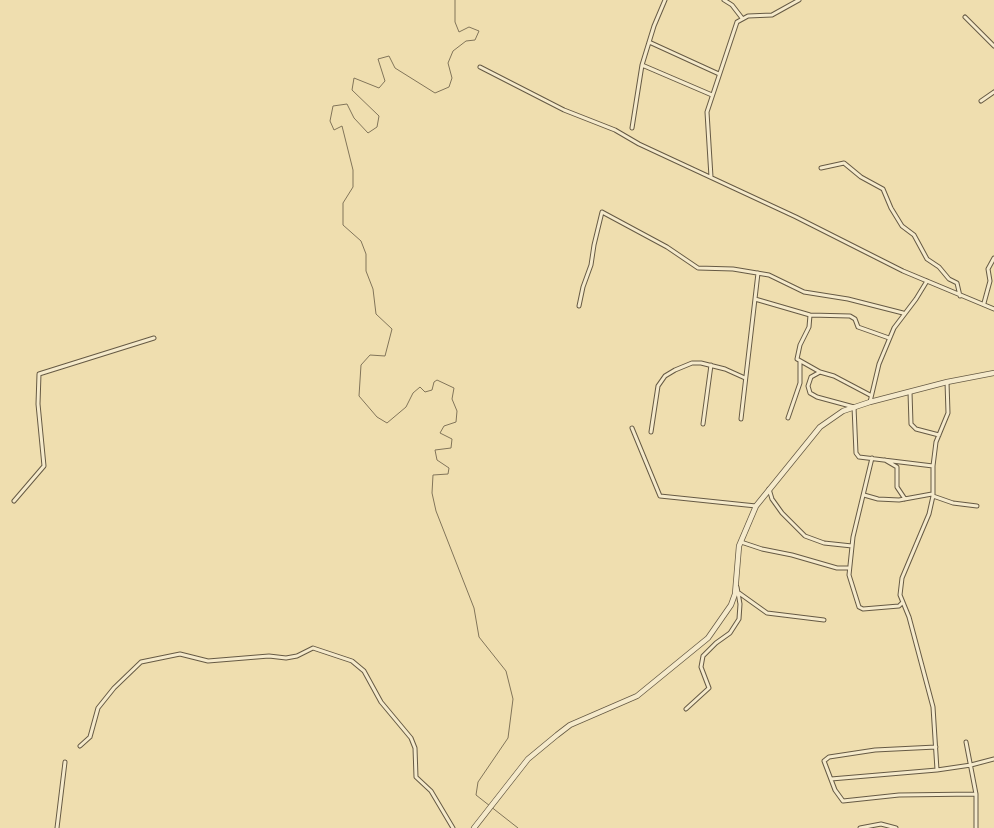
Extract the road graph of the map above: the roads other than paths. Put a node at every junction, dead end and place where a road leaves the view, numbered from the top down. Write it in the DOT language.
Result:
graph roads {
  1 [pos="664,0"];
  2 [pos="724,0"];
  3 [pos="799,0"];
  4 [pos="965,17"];
  5 [pos="742,18"];
  6 [pos="649,42"];
  7 [pos="994,46"];
  8 [pos="642,66"];
  9 [pos="480,67"];
  10 [pos="719,74"];
  11 [pos="994,92"];
  12 [pos="712,95"];
  13 [pos="981,102"];
  14 [pos="632,128"];
  15 [pos="822,168"];
  16 [pos="711,177"];
  17 [pos="994,257"];
  18 [pos="758,273"];
  19 [pos="926,281"];
  20 [pos="960,296"];
  21 [pos="755,299"];
  22 [pos="984,304"];
  23 [pos="579,306"];
  24 [pos="994,309"];
  25 [pos="903,313"];
  26 [pos="810,315"];
  27 [pos="154,338"];
  28 [pos="889,338"];
  29 [pos="800,361"];
  30 [pos="711,365"];
  31 [pos="820,372"];
  32 [pos="994,373"];
  33 [pos="745,378"];
  34 [pos="947,382"];
  35 [pos="910,392"];
  36 [pos="870,395"];
  37 [pos="870,402"];
  38 [pos="854,407"];
  39 [pos="788,418"];
  40 [pos="741,419"];
  41 [pos="703,424"];
  42 [pos="632,428"];
  43 [pos="651,432"];
  44 [pos="939,435"];
  45 [pos="872,458"];
  46 [pos="884,459"];
  47 [pos="933,466"];
  48 [pos="769,489"];
  49 [pos="864,495"];
  50 [pos="932,495"];
  51 [pos="904,499"];
  52 [pos="14,501"];
  53 [pos="756,506"];
  54 [pos="976,506"];
  55 [pos="741,542"];
  56 [pos="852,546"];
  57 [pos="848,568"];
  58 [pos="736,584"];
  59 [pos="738,593"];
  60 [pos="902,603"];
  61 [pos="824,620"];
  62 [pos="686,710"];
  63 [pos="966,742"];
  64 [pos="80,746"];
  65 [pos="936,747"];
  66 [pos="994,759"];
  67 [pos="65,762"];
  68 [pos="971,765"];
  69 [pos="937,770"];
  70 [pos="831,779"];
  71 [pos="976,794"];
  72 [pos="57,828"];
  73 [pos="453,828"];
  74 [pos="474,828"];
  75 [pos="860,828"];
  76 [pos="896,828"];
  77 [pos="976,828"];
  1 -- 6 [label="street"];
  2 -- 5 [label="street"];
  3 -- 5 [label="street"];
  4 -- 7 [label="street"];
  5 -- 10 [label="street"];
  6 -- 8 [label="street"];
  6 -- 10 [label="street"];
  8 -- 12 [label="street"];
  8 -- 14 [label="street"];
  9 -- 16 [label="street"];
  10 -- 12 [label="street"];
  11 -- 13 [label="street"];
  12 -- 16 [label="street"];
  15 -- 20 [label="street"];
  16 -- 19 [label="street"];
  17 -- 22 [label="street"];
  18 -- 21 [label="street"];
  18 -- 23 [label="street"];
  18 -- 25 [label="street"];
  19 -- 20 [label="street"];
  19 -- 25 [label="street"];
  20 -- 22 [label="street"];
  21 -- 26 [label="street"];
  21 -- 33 [label="street"];
  22 -- 24 [label="street"];
  25 -- 28 [label="street"];
  26 -- 28 [label="street"];
  26 -- 29 [label="street"];
  27 -- 52 [label="street"];
  28 -- 36 [label="street"];
  29 -- 31 [label="street"];
  29 -- 39 [label="street"];
  30 -- 33 [label="street"];
  30 -- 41 [label="street"];
  30 -- 43 [label="street"];
  31 -- 36 [label="street"];
  31 -- 38 [label="street"];
  32 -- 34 [label="street"];
  33 -- 40 [label="street"];
  34 -- 35 [label="street"];
  34 -- 44 [label="street"];
  35 -- 37 [label="street"];
  35 -- 44 [label="street"];
  36 -- 37 [label="street"];
  37 -- 38 [label="street"];
  38 -- 45 [label="street"];
  38 -- 48 [label="street"];
  42 -- 53 [label="street"];
  44 -- 47 [label="street"];
  45 -- 46 [label="street"];
  45 -- 49 [label="street"];
  46 -- 47 [label="street"];
  46 -- 51 [label="street"];
  47 -- 50 [label="street"];
  48 -- 53 [label="street"];
  48 -- 56 [label="street"];
  49 -- 51 [label="street"];
  49 -- 56 [label="street"];
  50 -- 51 [label="street"];
  50 -- 54 [label="street"];
  50 -- 60 [label="street"];
  53 -- 55 [label="street"];
  55 -- 57 [label="street"];
  55 -- 58 [label="street"];
  56 -- 57 [label="street"];
  57 -- 60 [label="street"];
  58 -- 59 [label="street"];
  58 -- 74 [label="street"];
  59 -- 61 [label="street"];
  59 -- 62 [label="street"];
  60 -- 65 [label="street"];
  63 -- 68 [label="street"];
  64 -- 73 [label="street"];
  65 -- 69 [label="street"];
  65 -- 70 [label="street"];
  66 -- 68 [label="street"];
  67 -- 72 [label="street"];
  68 -- 69 [label="street"];
  68 -- 71 [label="street"];
  69 -- 70 [label="street"];
  70 -- 71 [label="street"];
  71 -- 77 [label="street"];
  75 -- 76 [label="street"];
}
